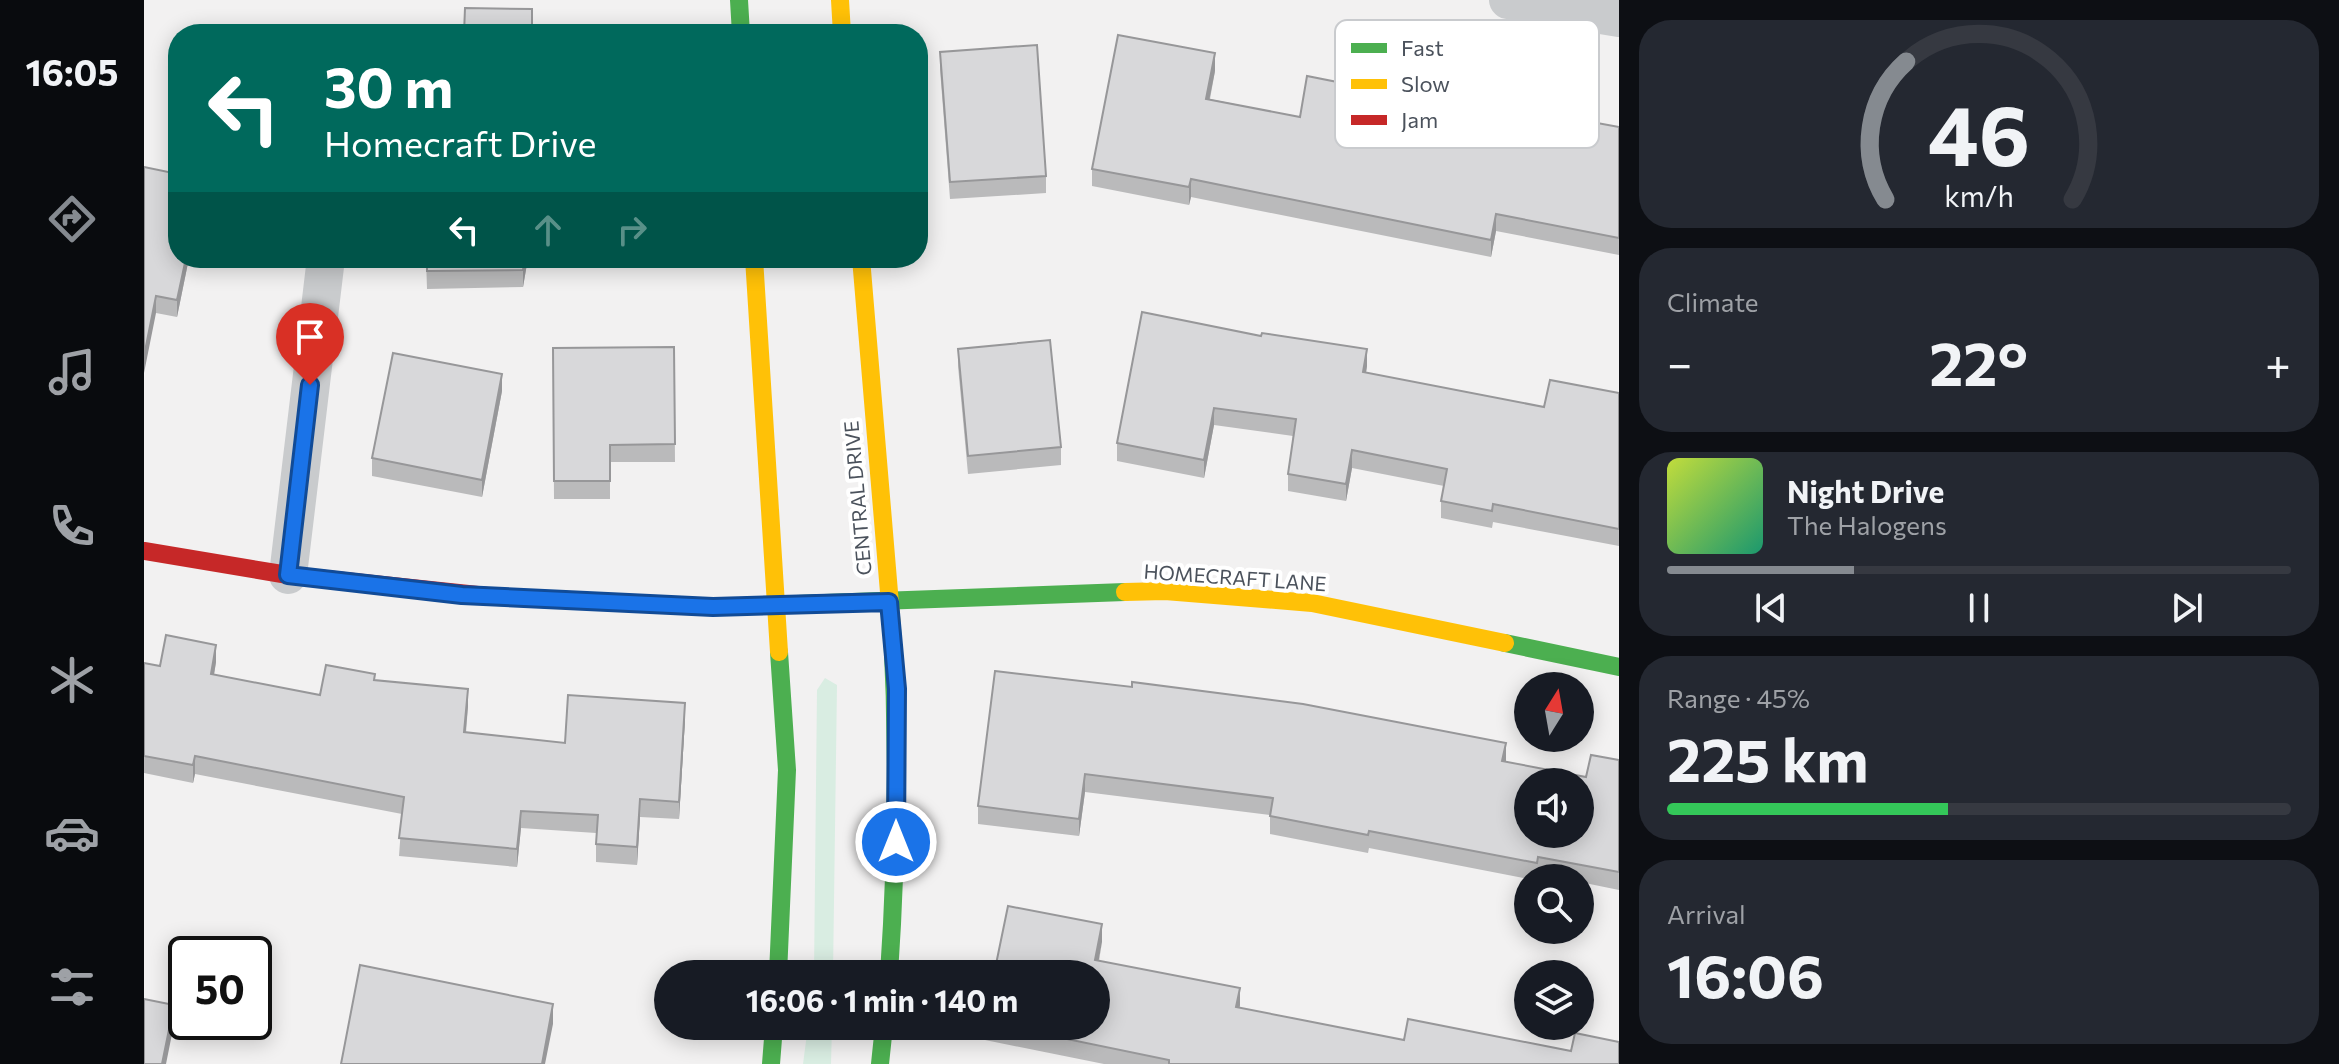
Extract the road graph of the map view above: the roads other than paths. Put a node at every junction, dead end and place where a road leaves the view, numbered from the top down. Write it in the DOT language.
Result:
graph roads {
  1 [pos="739,0"];
  2 [pos="840,0"];
  3 [pos="1508,0"];
  4 [pos="1619,18"];
  5 [pos="740,24"];
  6 [pos="841,24"];
  7 [pos="325,268"];
  8 [pos="755,268"];
  9 [pos="862,268"];
  10 [pos="144,551"];
  11 [pos="288,575"];
  12 [pos="889,602"];
  13 [pos="776,605"];
  14 [pos="1619,667"];
  15 [pos="779,960"];
  16 [pos="890,960"];
  17 [pos="773,1040"];
  18 [pos="883,1040"];
  19 [pos="771,1064"];
  20 [pos="880,1064"];
  1 -- 5 [label="main road"];
  2 -- 6 [label="main road"];
  3 -- 4 [label="street"];
  7 -- 11 [label="street"];
  8 -- 13 [label="main road"];
  9 -- 12 [label="main road, CENTRAL DRIVE"];
  10 -- 11 [label="main road, HOMECRAFT LANE"];
  11 -- 13 [label="main road, HOMECRAFT LANE"];
  12 -- 13 [label="main road, HOMECRAFT LANE"];
  12 -- 14 [label="main road, HOMECRAFT LANE"];
  12 -- 16 [label="main road, CENTRAL DRIVE"];
  13 -- 15 [label="main road"];
  17 -- 19 [label="main road"];
  18 -- 20 [label="main road"];
}
